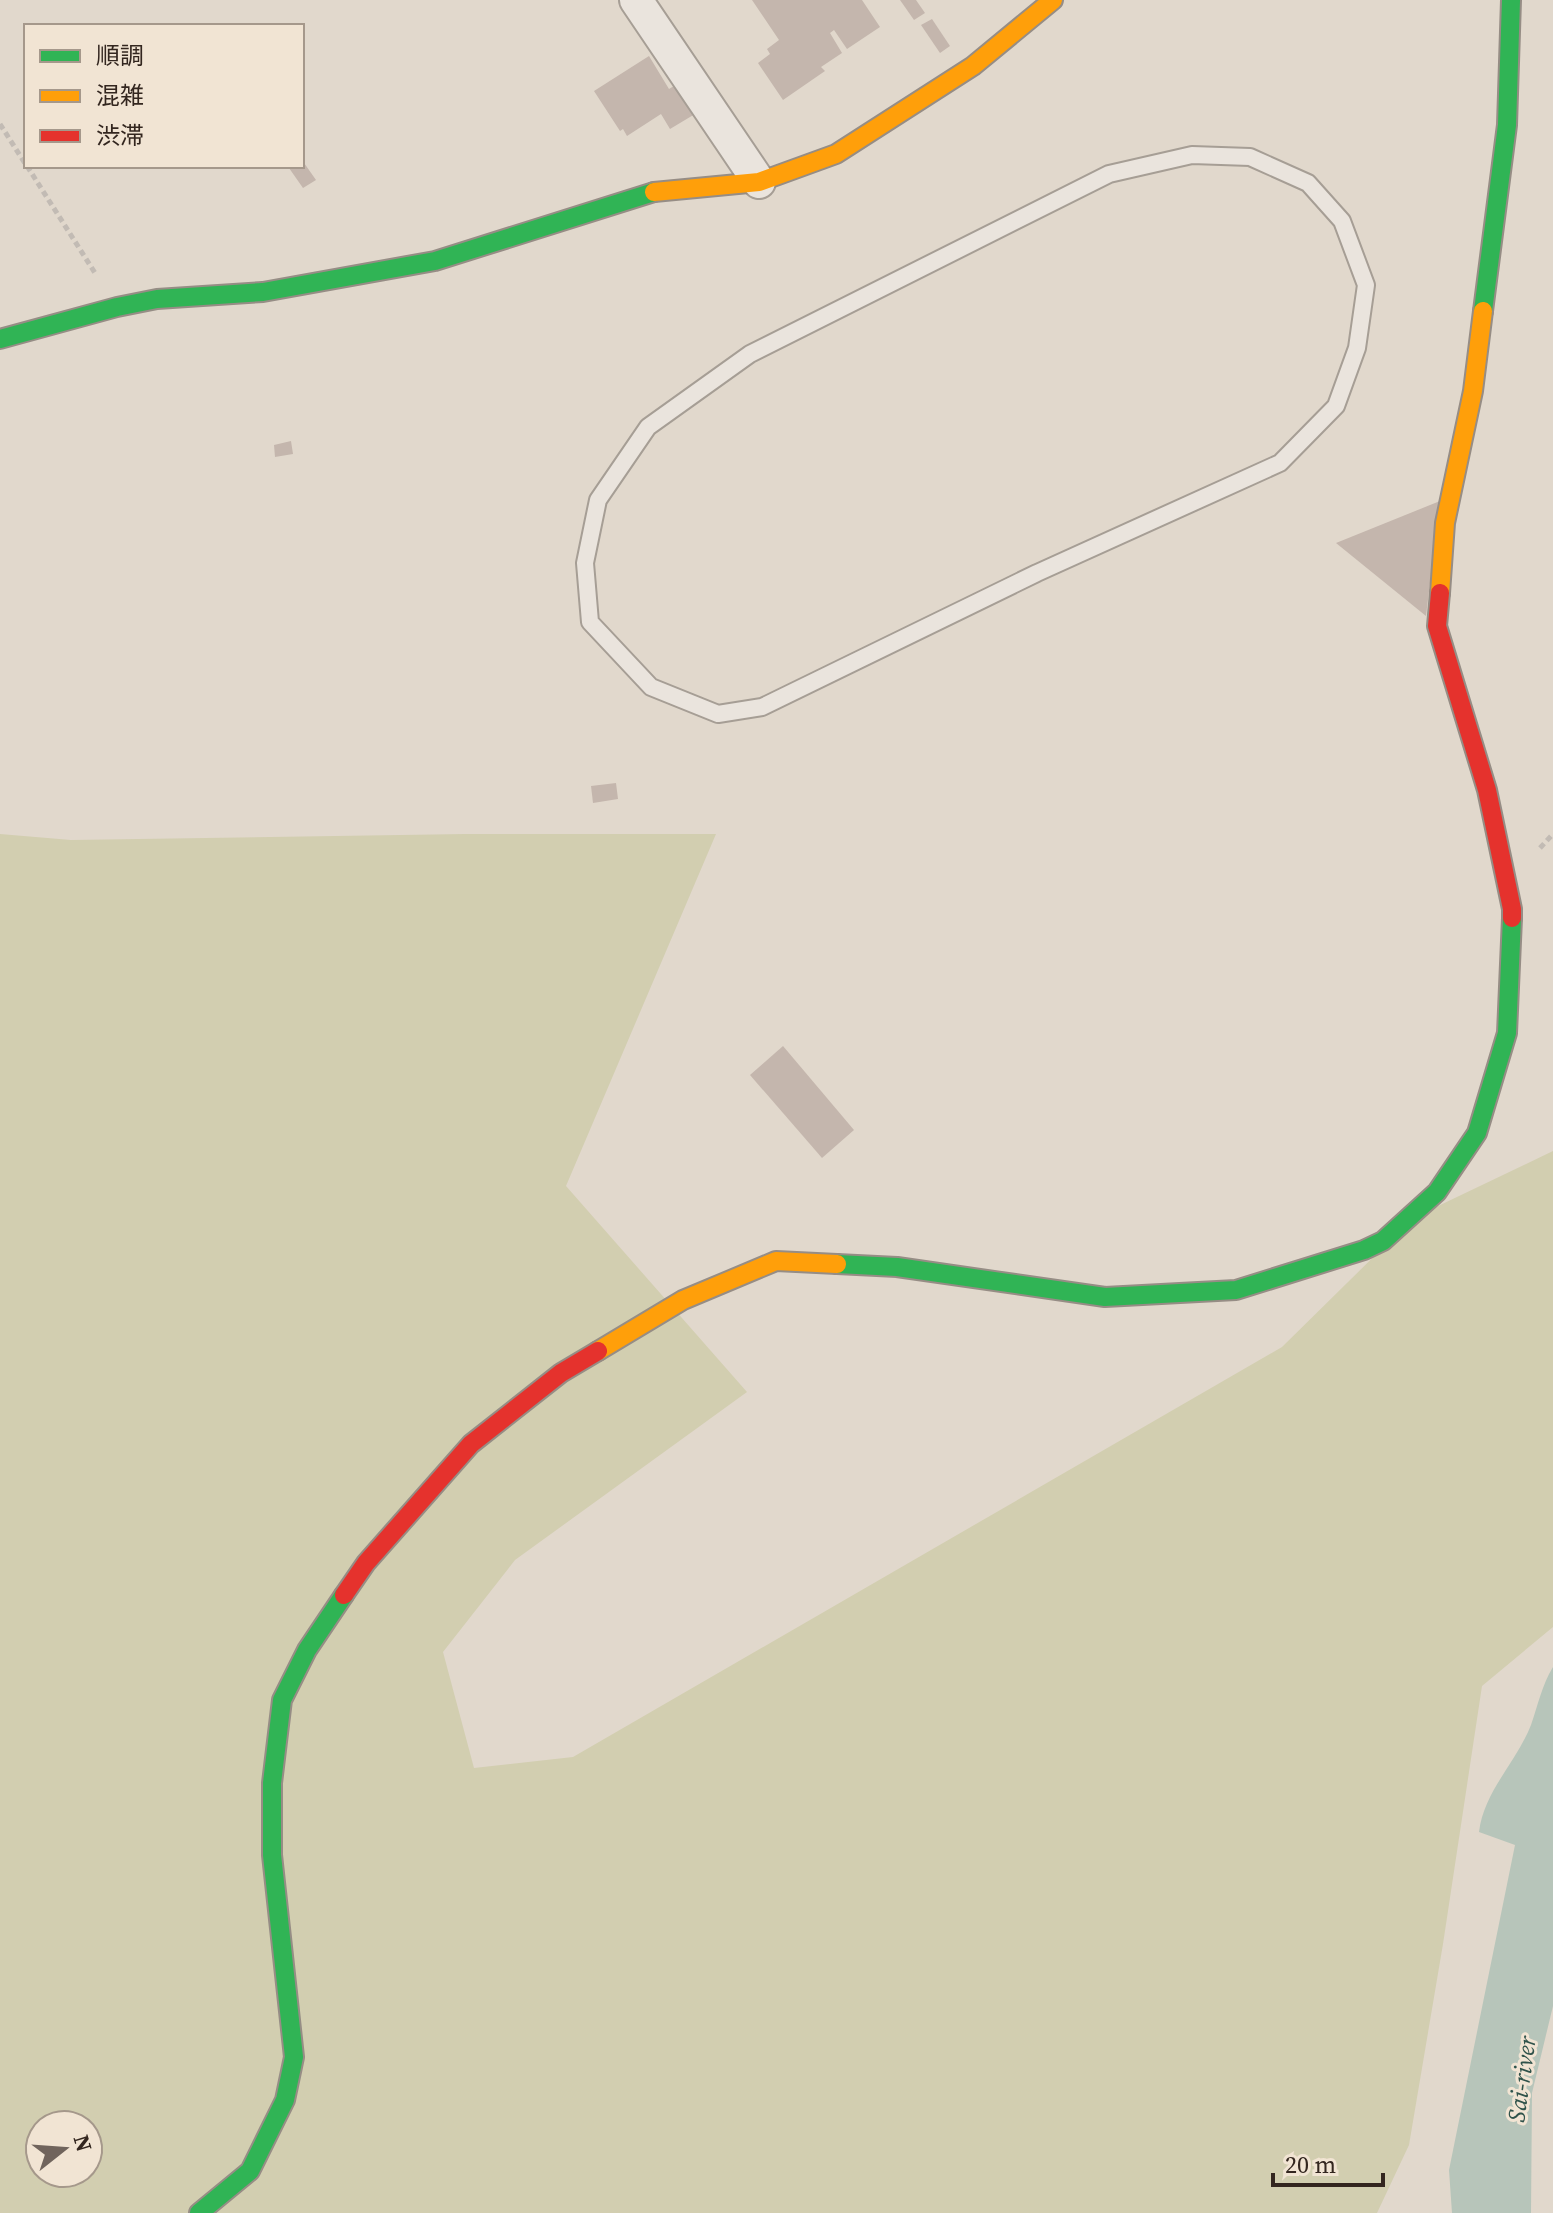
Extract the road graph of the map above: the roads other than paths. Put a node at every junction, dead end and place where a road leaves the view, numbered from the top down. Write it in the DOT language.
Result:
graph roads {
  1 [pos="636,0"];
  2 [pos="1053,0"];
  3 [pos="1511,0"];
  4 [pos="759,182"];
  5 [pos="0,339"];
  6 [pos="1037,573"];
  7 [pos="199,2213"];
  1 -- 4 [label="street"];
  2 -- 4 [label="street"];
  3 -- 7 [label="street"];
  4 -- 5 [label="street"];
  6 -- 6 [label="lane"];
}
